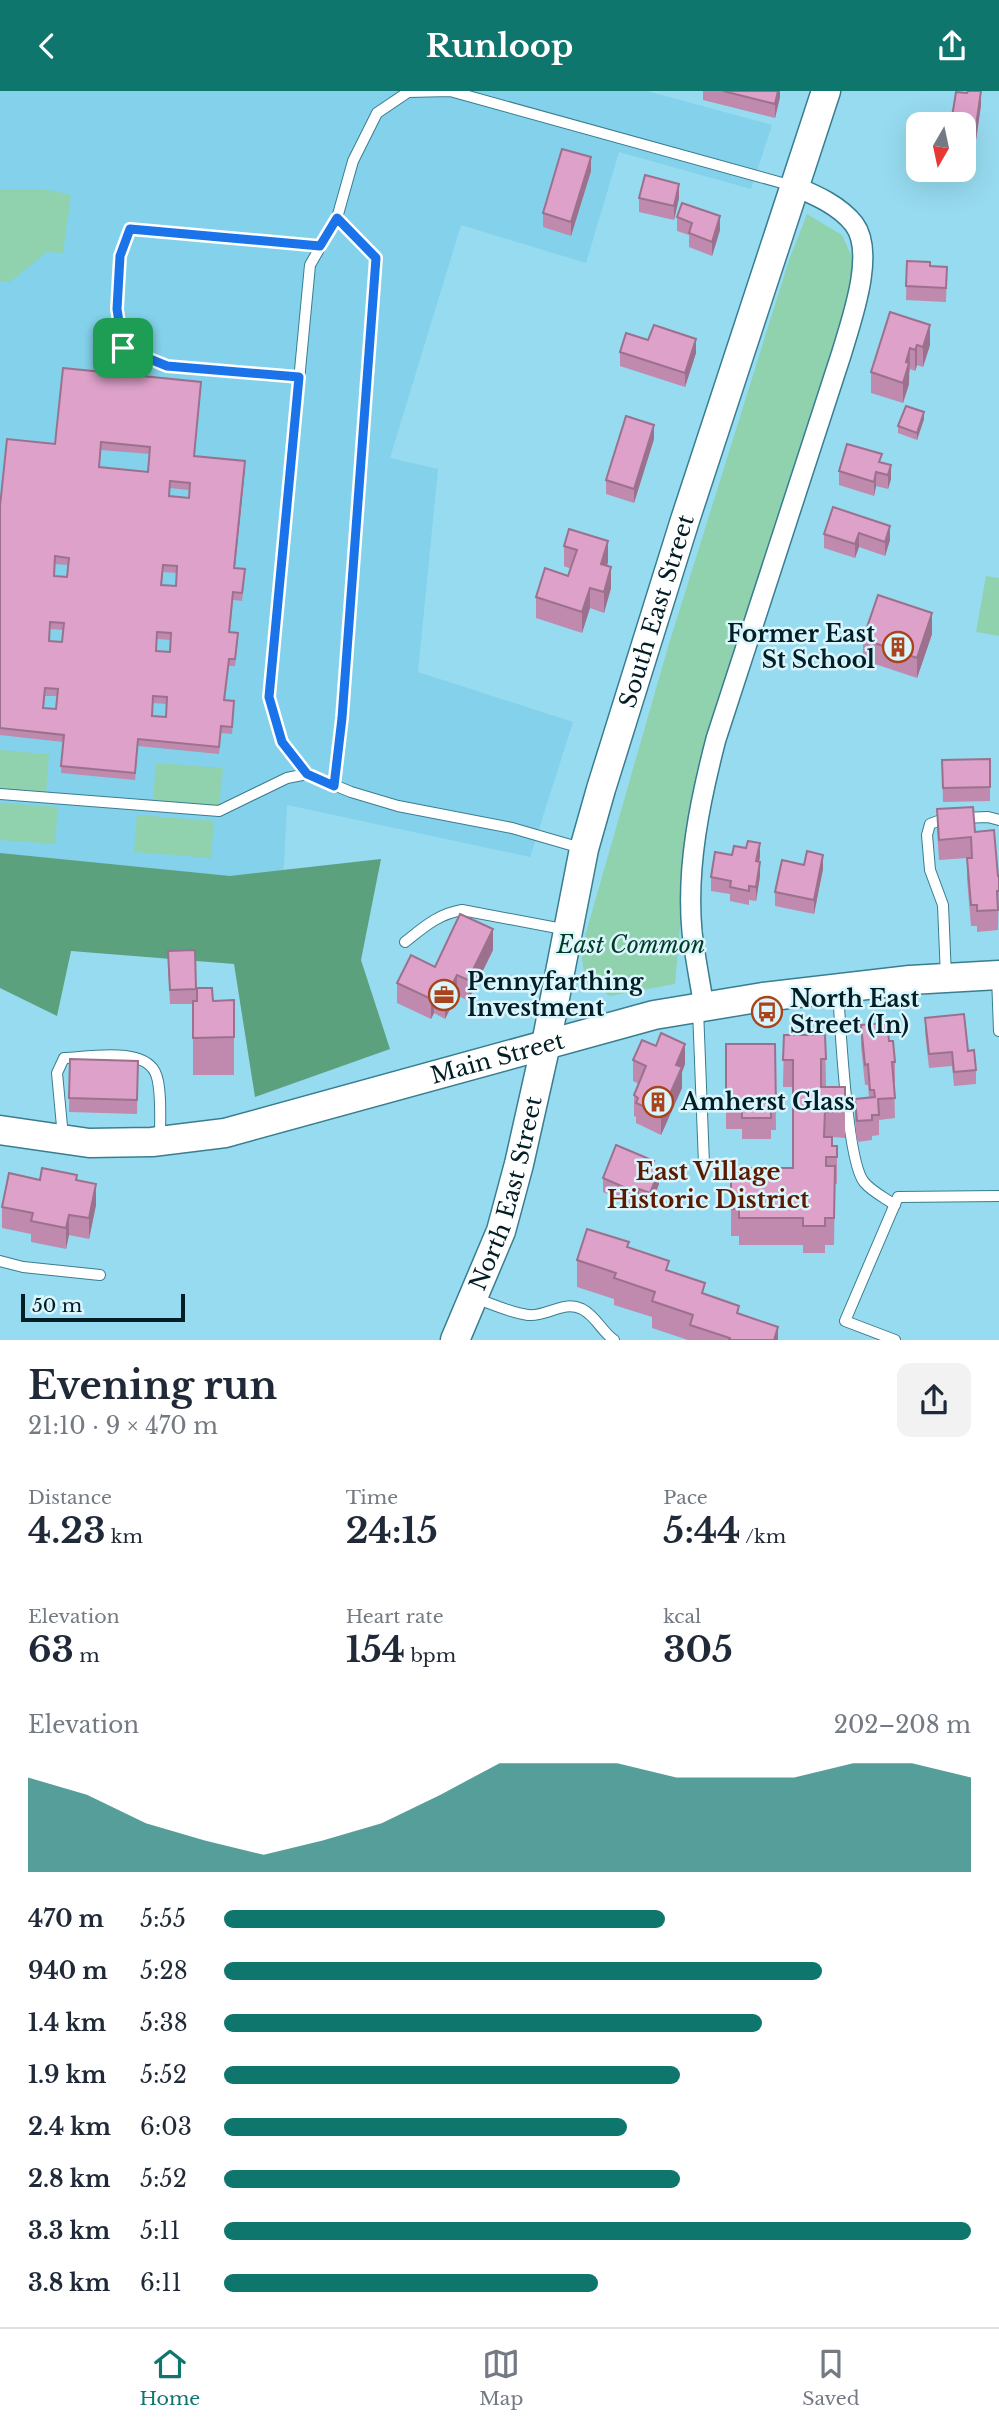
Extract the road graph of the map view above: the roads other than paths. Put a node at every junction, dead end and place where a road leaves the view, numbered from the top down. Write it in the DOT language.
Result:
graph roads {
  1 [pos="826,91"];
  2 [pos="794,186"];
  3 [pos="337,218"];
  4 [pos="320,246"];
  5 [pos="299,377"];
  6 [pos="307,774"];
  7 [pos="334,786"];
  8 [pos="0,794"];
  9 [pos="999,820"];
  10 [pos="584,849"];
  11 [pos="568,930"];
  12 [pos="405,942"];
  13 [pos="998,976"];
  14 [pos="946,977"];
  15 [pos="838,989"];
  16 [pos="701,1008"];
  17 [pos="999,1031"];
  18 [pos="546,1044"];
  19 [pos="1,1133"];
  20 [pos="63,1139"];
  21 [pos="160,1141"];
  22 [pos="704,1164"];
  23 [pos="999,1196"];
  24 [pos="894,1205"];
  25 [pos="0,1261"];
  26 [pos="100,1275"];
  27 [pos="474,1298"];
  28 [pos="455,1340"];
  29 [pos="614,1340"];
  30 [pos="895,1340"];
  1 -- 2 [label="main road, South East Street"];
  2 -- 3 [label="lane"];
  2 -- 10 [label="main road, South East Street"];
  2 -- 16 [label="street"];
  3 -- 4 [label="lane"];
  3 -- 7 [label="lane"];
  4 -- 5 [label="lane"];
  4 -- 5 [label="lane"];
  5 -- 6 [label="lane"];
  6 -- 7 [label="lane"];
  6 -- 8 [label="lane"];
  7 -- 10 [label="lane"];
  9 -- 14 [label="lane"];
  10 -- 11 [label="main road, South East Street"];
  11 -- 12 [label="lane"];
  11 -- 18 [label="main road, South East Street"];
  13 -- 14 [label="main road, Main Street"];
  13 -- 17 [label="lane"];
  14 -- 15 [label="main road, Main Street"];
  15 -- 16 [label="main road, Main Street"];
  15 -- 24 [label="lane"];
  16 -- 18 [label="main road, Main Street"];
  16 -- 22 [label="lane"];
  18 -- 21 [label="main road, Main Street"];
  18 -- 27 [label="main road, North East Street"];
  19 -- 20 [label="main road, Main Street"];
  20 -- 21 [label="main road, Main Street"];
  20 -- 21 [label="lane"];
  23 -- 24 [label="lane"];
  24 -- 30 [label="lane"];
  25 -- 26 [label="lane"];
  27 -- 28 [label="main road, North East Street"];
  27 -- 29 [label="lane"];
}
